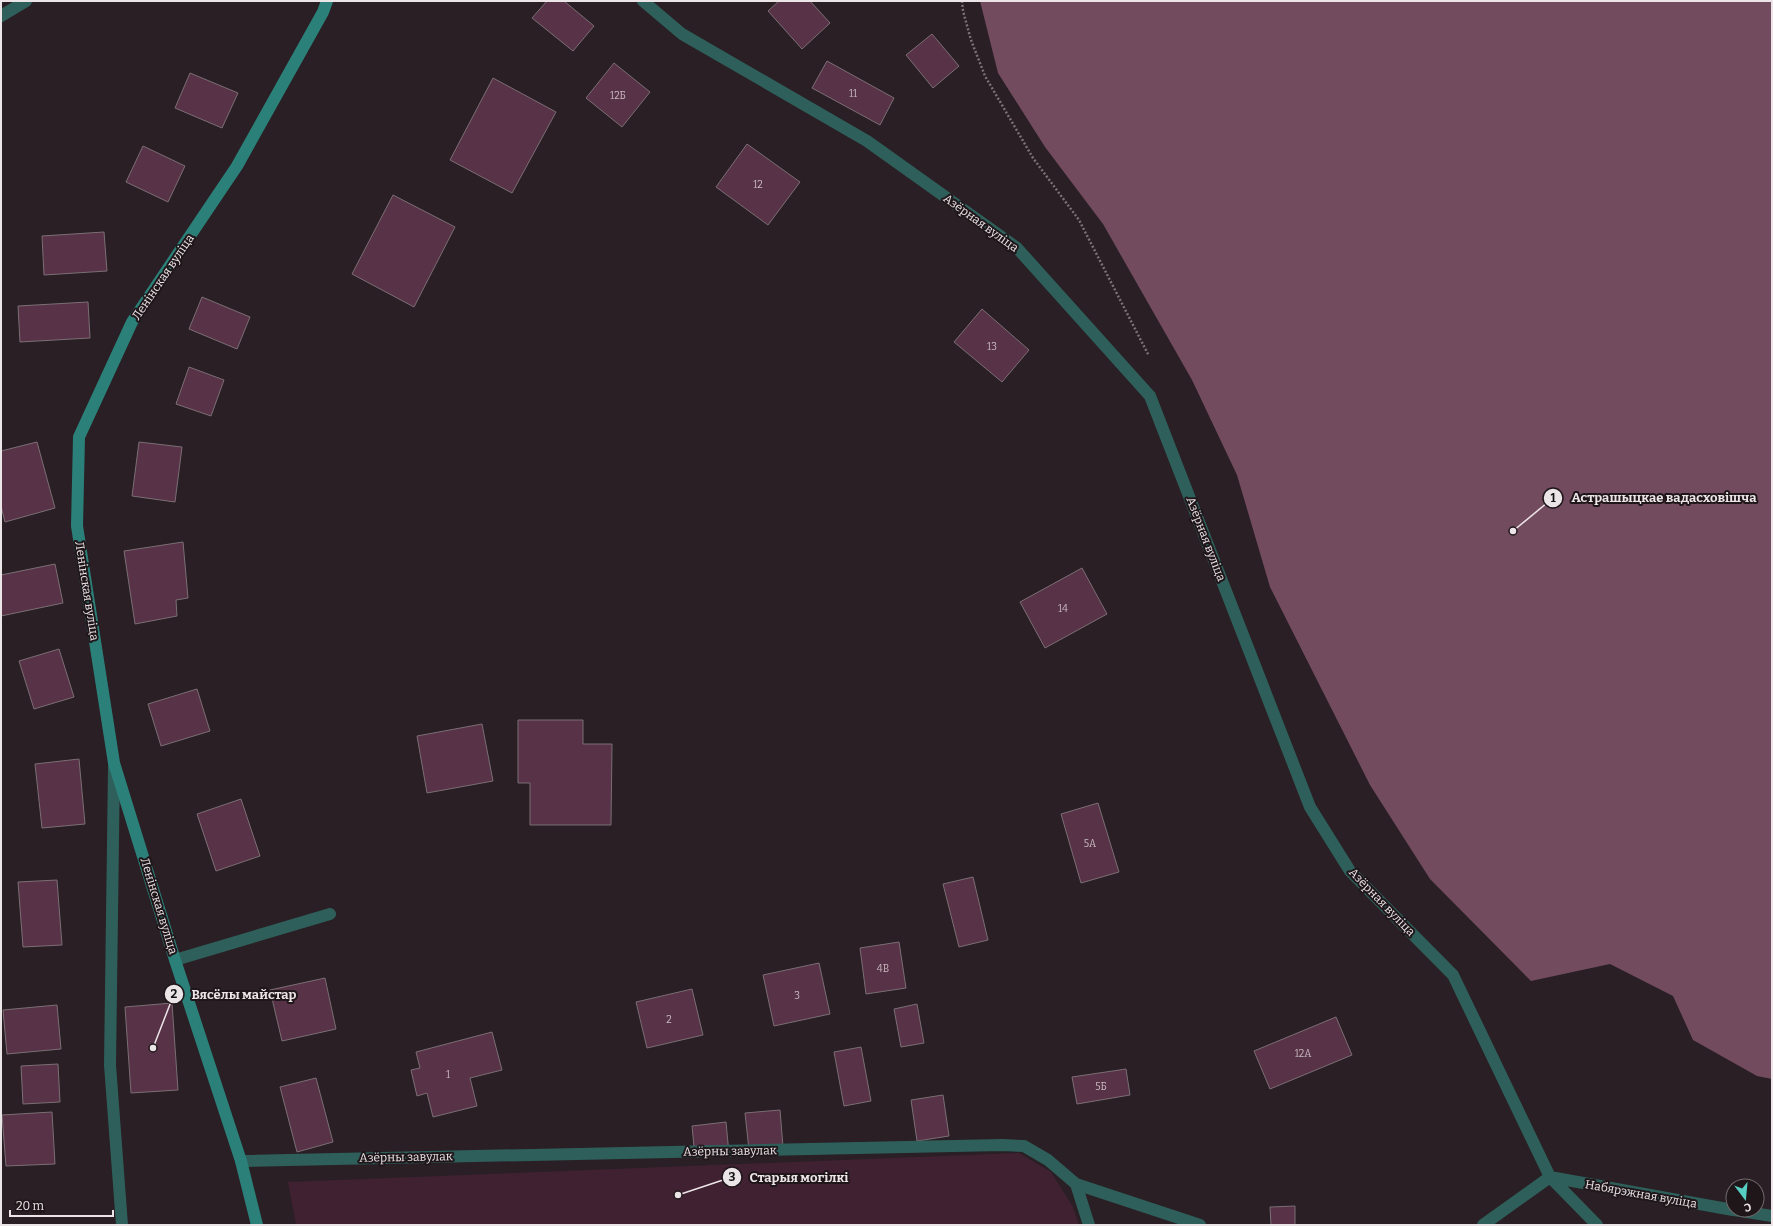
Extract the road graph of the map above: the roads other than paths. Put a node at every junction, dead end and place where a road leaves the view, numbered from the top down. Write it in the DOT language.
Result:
graph roads {
  1 [pos="26,1"];
  2 [pos="327,1"];
  3 [pos="643,1"];
  4 [pos="1,16"];
  5 [pos="114,763"];
  6 [pos="330,914"];
  7 [pos="175,960"];
  8 [pos="241,1161"];
  9 [pos="1550,1177"];
  10 [pos="1076,1184"];
  11 [pos="1725,1208"];
  12 [pos="122,1225"];
  13 [pos="257,1225"];
  14 [pos="1089,1225"];
  15 [pos="1200,1225"];
  16 [pos="1483,1225"];
  17 [pos="1597,1225"];
  1 -- 4 [label="street"];
  2 -- 5 [label="street, Ленінская вуліца"];
  3 -- 9 [label="street, Азёрная вуліца"];
  5 -- 7 [label="street, Ленінская вуліца"];
  5 -- 12 [label="street"];
  6 -- 7 [label="street"];
  7 -- 8 [label="street, Ленінская вуліца"];
  8 -- 10 [label="street, Азёрны завулак"];
  8 -- 13 [label="street, Ленінская вуліца"];
  9 -- 11 [label="street, Набярэжная вуліца"];
  9 -- 16 [label="street"];
  9 -- 17 [label="street, Азёрная вуліца"];
  10 -- 14 [label="street"];
  10 -- 15 [label="street, Азёрны завулак"];
}
